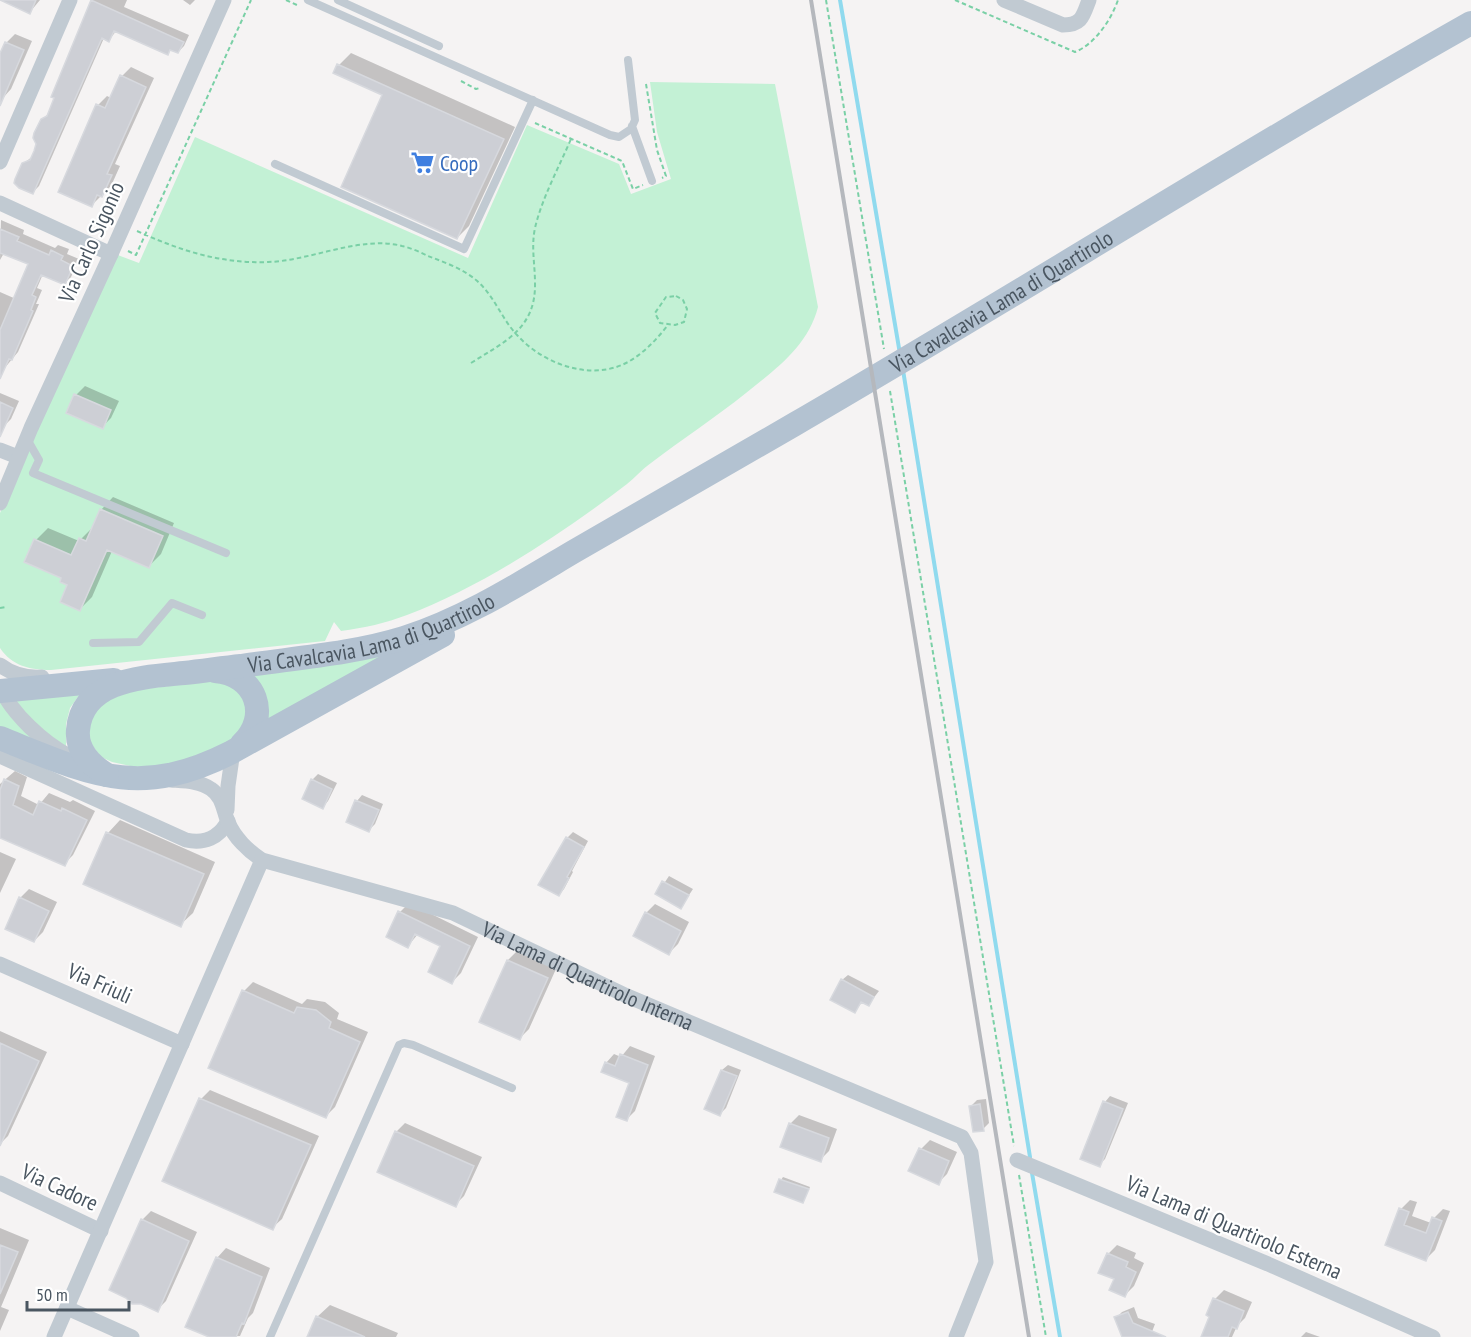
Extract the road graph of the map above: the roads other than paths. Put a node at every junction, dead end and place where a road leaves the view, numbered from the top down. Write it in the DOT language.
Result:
graph roads {
  1 [pos="70,0"];
  2 [pos="224,0"];
  3 [pos="308,0"];
  4 [pos="338,0"];
  5 [pos="1004,0"];
  6 [pos="1089,0"];
  7 [pos="1471,23"];
  8 [pos="439,46"];
  9 [pos="627,60"];
  10 [pos="533,100"];
  11 [pos="633,126"];
  12 [pos="0,162"];
  13 [pos="275,164"];
  14 [pos="652,182"];
  15 [pos="0,203"];
  16 [pos="113,250"];
  17 [pos="27,438"];
  18 [pos="0,450"];
  19 [pos="18,457"];
  20 [pos="0,503"];
  21 [pos="226,553"];
  22 [pos="529,578"];
  23 [pos="202,615"];
  24 [pos="93,643"];
  25 [pos="0,665"];
  26 [pos="206,671"];
  27 [pos="133,678"];
  28 [pos="0,690"];
  29 [pos="0,738"];
  30 [pos="235,749"];
  31 [pos="0,756"];
  32 [pos="107,775"];
  33 [pos="149,778"];
  34 [pos="227,817"];
  35 [pos="262,860"];
  36 [pos="0,964"];
  37 [pos="182,1044"];
  38 [pos="512,1088"];
  39 [pos="1017,1160"];
  40 [pos="0,1183"];
  41 [pos="101,1231"];
  42 [pos="67,1308"];
  43 [pos="54,1337"];
  44 [pos="132,1337"];
  45 [pos="270,1337"];
  46 [pos="956,1337"];
  47 [pos="1433,1337"];
  1 -- 12 [label="street"];
  2 -- 16 [label="street, Via Carlo Sigonio"];
  3 -- 10 [label="lane"];
  4 -- 8 [label="lane"];
  5 -- 6 [label="street"];
  7 -- 22 [label="main road, Via Cavalcavia Lama di Quartirolo"];
  9 -- 11 [label="lane"];
  10 -- 11 [label="lane"];
  10 -- 13 [label="lane"];
  11 -- 14 [label="lane"];
  15 -- 16 [label="street"];
  16 -- 17 [label="street, Via Carlo Sigonio"];
  17 -- 19 [label="street, Via Carlo Sigonio"];
  17 -- 21 [label="lane"];
  18 -- 19 [label="street"];
  19 -- 20 [label="street, Via Carlo Sigonio"];
  22 -- 26 [label="main road, Via Cavalcavia Lama di Quartirolo"];
  22 -- 30 [label="main road, Via Cavalcavia Lama di Quartirolo"];
  23 -- 24 [label="lane"];
  25 -- 27 [label="street"];
  26 -- 27 [label="main road, Via Cavalcavia Lama di Quartirolo"];
  26 -- 30 [label="main road, Via Cavalcavia Lama di Quartirolo"];
  27 -- 28 [label="main road"];
  27 -- 32 [label="main road, Via Cavalcavia Lama di Quartirolo"];
  28 -- 32 [label="street"];
  29 -- 32 [label="main road"];
  30 -- 33 [label="main road, Via Cavalcavia Lama di Quartirolo"];
  30 -- 34 [label="street"];
  31 -- 34 [label="street"];
  32 -- 33 [label="main road, Via Cavalcavia Lama di Quartirolo"];
  33 -- 34 [label="street, Via Lama di Quartirolo Interna"];
  34 -- 35 [label="street, Via Lama di Quartirolo Interna"];
  35 -- 37 [label="street"];
  35 -- 46 [label="street, Via Lama di Quartirolo Interna"];
  36 -- 37 [label="street, Via Friuli"];
  37 -- 41 [label="street"];
  38 -- 45 [label="lane"];
  39 -- 47 [label="street, Via Lama di Quartirolo Esterna"];
  40 -- 41 [label="street, Via Cadore"];
  41 -- 42 [label="street"];
  42 -- 43 [label="street"];
  42 -- 44 [label="street"];
}
